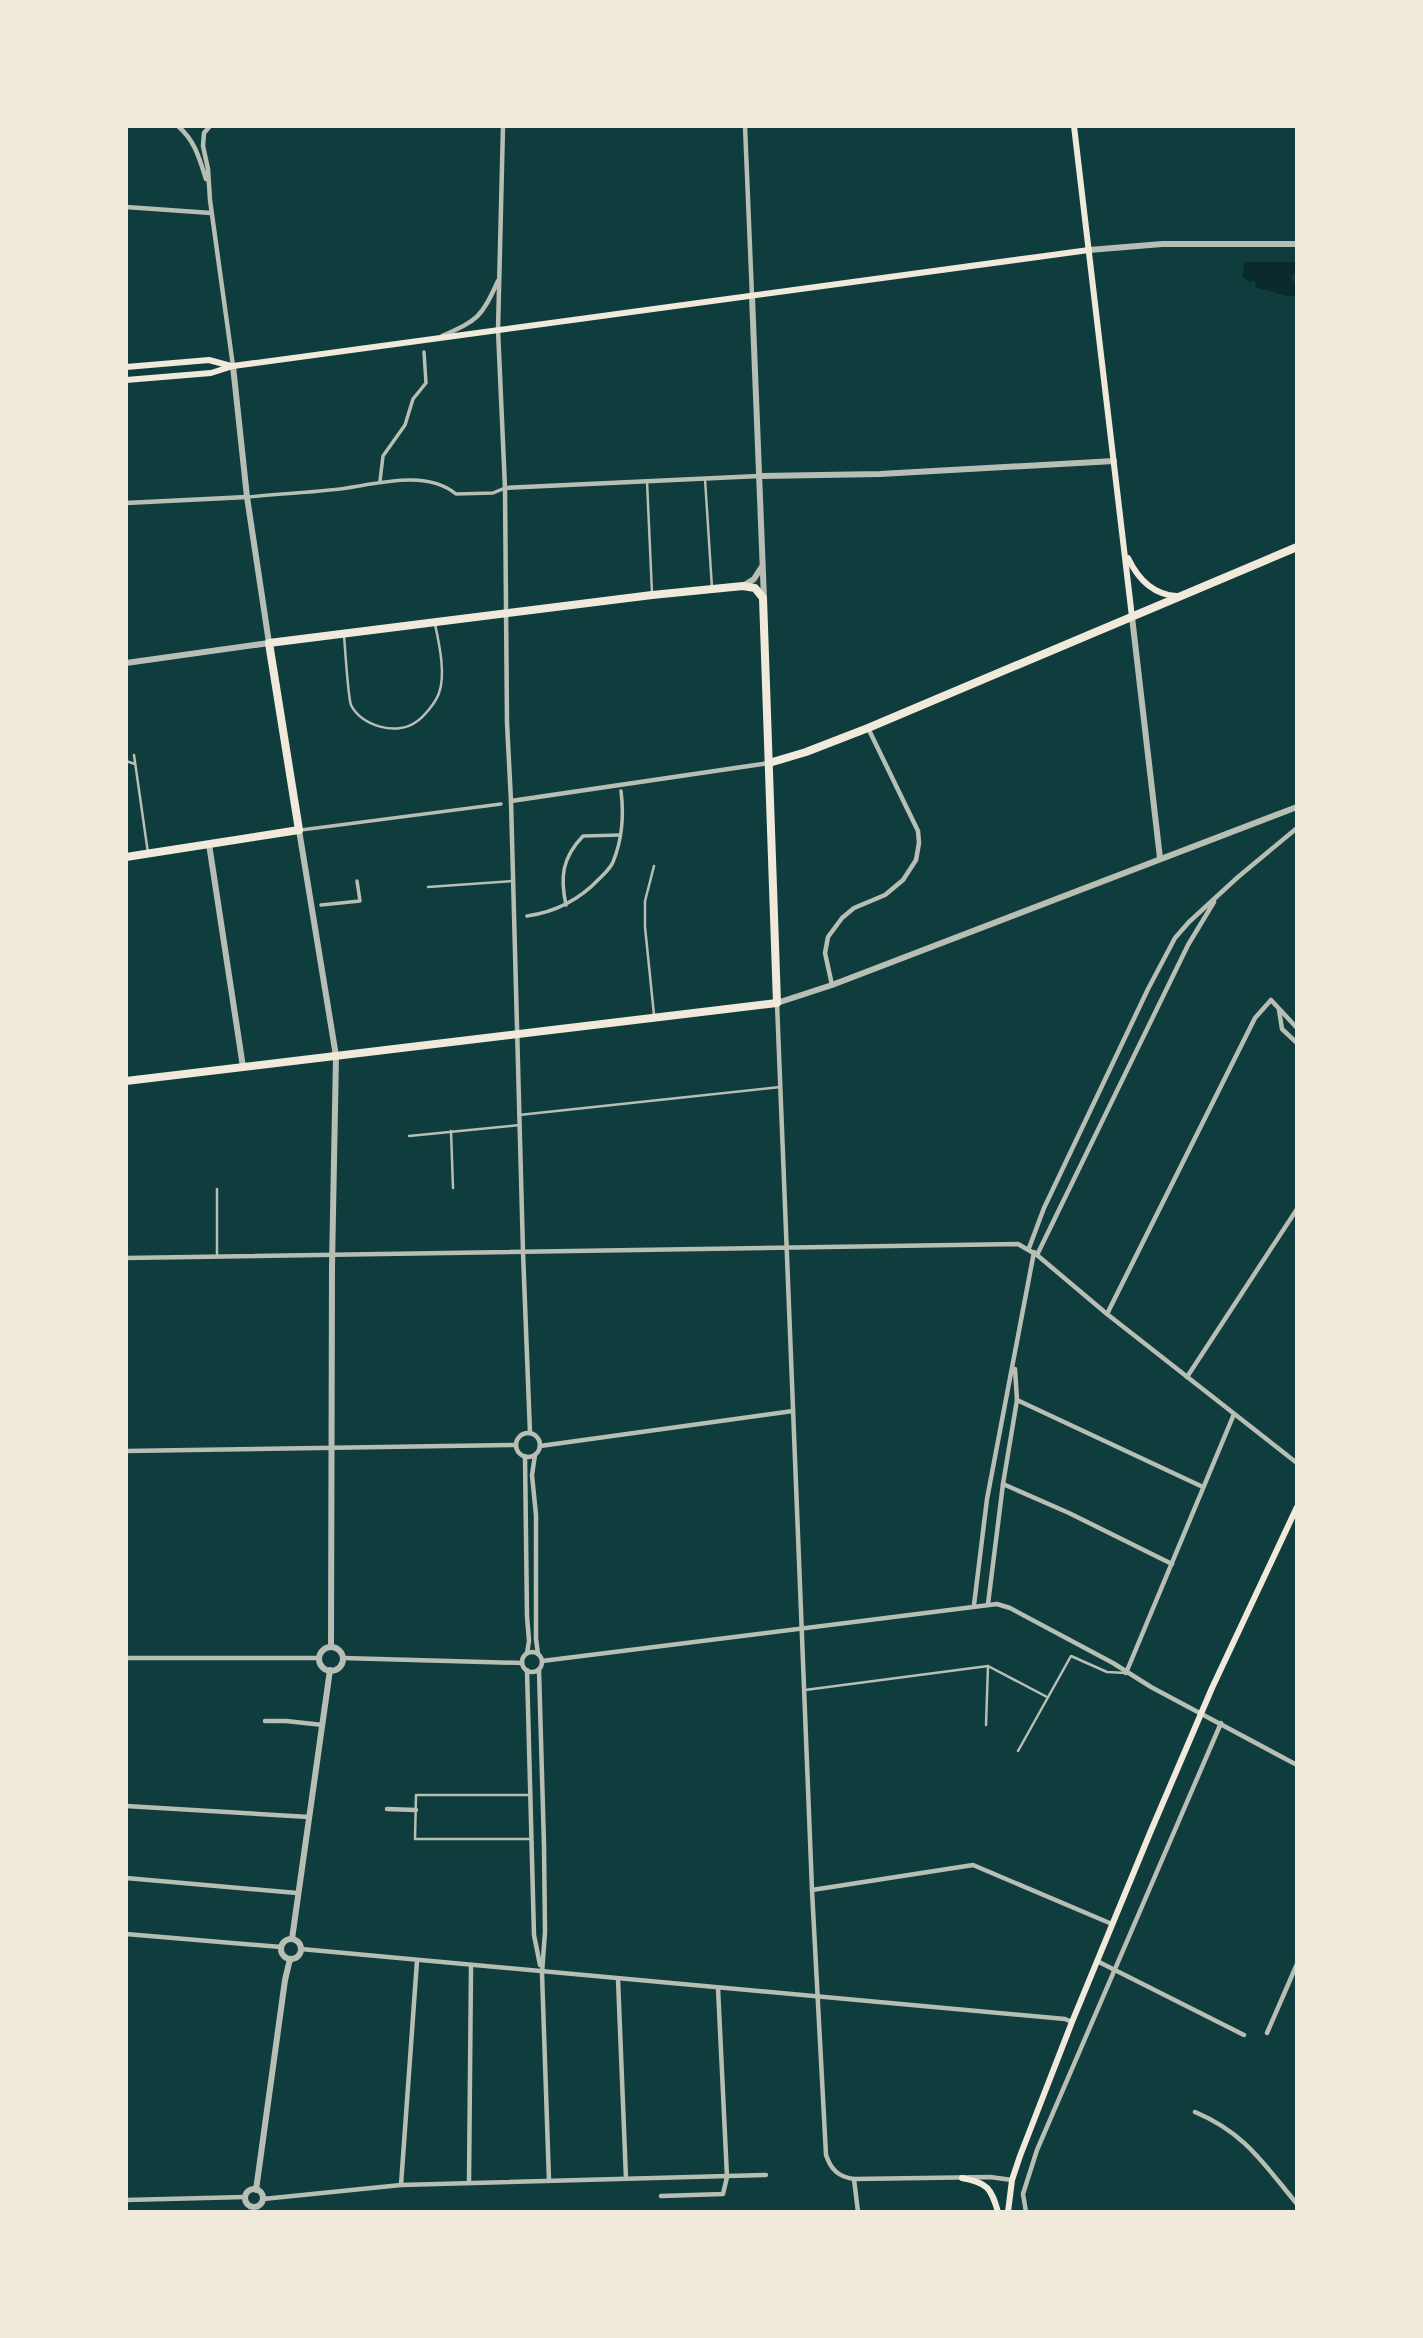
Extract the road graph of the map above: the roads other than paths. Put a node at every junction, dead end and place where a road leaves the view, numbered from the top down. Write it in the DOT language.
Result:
graph roads {
  1 [pos="178,126"];
  2 [pos="210,126"];
  3 [pos="503,126"];
  4 [pos="746,126"];
  5 [pos="1074,126"];
  6 [pos="208,186"];
  7 [pos="126,207"];
  8 [pos="211,213"];
  9 [pos="1297,244"];
  10 [pos="1089,250"];
  11 [pos="499,278"];
  12 [pos="752,296"];
  13 [pos="498,330"];
  14 [pos="431,340"];
  15 [pos="424,352"];
  16 [pos="233,366"];
  17 [pos="126,367"];
  18 [pos="126,380"];
  19 [pos="1114,461"];
  20 [pos="759,476"];
  21 [pos="705,479"];
  22 [pos="380,481"];
  23 [pos="647,481"];
  24 [pos="505,488"];
  25 [pos="247,498"];
  26 [pos="126,503"];
  27 [pos="1297,547"];
  28 [pos="1124,550"];
  29 [pos="762,562"];
  30 [pos="743,586"];
  31 [pos="712,590"];
  32 [pos="652,595"];
  33 [pos="1178,596"];
  34 [pos="764,604"];
  35 [pos="507,613"];
  36 [pos="1132,617"];
  37 [pos="435,624"];
  38 [pos="344,634"];
  39 [pos="269,643"];
  40 [pos="126,663"];
  41 [pos="868,728"];
  42 [pos="134,755"];
  43 [pos="126,761"];
  44 [pos="769,763"];
  45 [pos="135,764"];
  46 [pos="621,791"];
  47 [pos="512,801"];
  48 [pos="501,804"];
  49 [pos="1297,807"];
  50 [pos="1297,828"];
  51 [pos="299,830"];
  52 [pos="620,835"];
  53 [pos="209,845"];
  54 [pos="148,853"];
  55 [pos="126,857"];
  56 [pos="1160,858"];
  57 [pos="654,866"];
  58 [pos="357,881"];
  59 [pos="513,881"];
  60 [pos="428,887"];
  61 [pos="1223,891"];
  62 [pos="321,905"];
  63 [pos="566,905"];
  64 [pos="527,916"];
  65 [pos="832,985"];
  66 [pos="777,1003"];
  67 [pos="1277,1006"];
  68 [pos="654,1018"];
  69 [pos="1297,1028"];
  70 [pos="518,1033"];
  71 [pos="1296,1040"];
  72 [pos="336,1056"];
  73 [pos="243,1067"];
  74 [pos="126,1081"];
  75 [pos="780,1087"];
  76 [pos="519,1115"];
  77 [pos="520,1125"];
  78 [pos="451,1131"];
  79 [pos="409,1136"];
  80 [pos="453,1188"];
  81 [pos="217,1189"];
  82 [pos="1297,1209"];
  83 [pos="786,1247"];
  84 [pos="523,1252"];
  85 [pos="1033,1252"];
  86 [pos="332,1255"];
  87 [pos="217,1256"];
  88 [pos="126,1258"];
  89 [pos="1107,1314"];
  90 [pos="1016,1356"];
  91 [pos="1187,1377"];
  92 [pos="1017,1400"];
  93 [pos="793,1411"];
  94 [pos="1234,1415"];
  95 [pos="530,1433"];
  96 [pos="516,1445"];
  97 [pos="540,1446"];
  98 [pos="332,1448"];
  99 [pos="126,1451"];
  100 [pos="535,1454"];
  101 [pos="525,1456"];
  102 [pos="1297,1463"];
  103 [pos="1003,1484"];
  104 [pos="1203,1487"];
  105 [pos="1297,1507"];
  106 [pos="536,1515"];
  107 [pos="526,1516"];
  108 [pos="526,1538"];
  109 [pos="536,1539"];
  110 [pos="1172,1564"];
  111 [pos="526,1570"];
  112 [pos="536,1570"];
  113 [pos="988,1604"];
  114 [pos="974,1605"];
  115 [pos="537,1607"];
  116 [pos="526,1608"];
  117 [pos="802,1628"];
  118 [pos="331,1647"];
  119 [pos="527,1653"];
  120 [pos="538,1654"];
  121 [pos="126,1658"];
  122 [pos="319,1658"];
  123 [pos="343,1658"];
  124 [pos="542,1661"];
  125 [pos="522,1663"];
  126 [pos="988,1666"];
  127 [pos="330,1670"];
  128 [pos="527,1670"];
  129 [pos="539,1670"];
  130 [pos="1126,1673"];
  131 [pos="804,1690"];
  132 [pos="1047,1697"];
  133 [pos="539,1701"];
  134 [pos="528,1702"];
  135 [pos="1201,1713"];
  136 [pos="265,1721"];
  137 [pos="1221,1723"];
  138 [pos="323,1725"];
  139 [pos="986,1725"];
  140 [pos="1018,1751"];
  141 [pos="1296,1762"];
  142 [pos="531,1795"];
  143 [pos="543,1795"];
  144 [pos="126,1806"];
  145 [pos="387,1809"];
  146 [pos="416,1810"];
  147 [pos="309,1816"];
  148 [pos="533,1839"];
  149 [pos="544,1839"];
  150 [pos="126,1878"];
  151 [pos="812,1889"];
  152 [pos="298,1893"];
  153 [pos="1112,1924"];
  154 [pos="126,1934"];
  155 [pos="292,1939"];
  156 [pos="281,1947"];
  157 [pos="301,1950"];
  158 [pos="290,1959"];
  159 [pos="1097,1960"];
  160 [pos="417,1961"];
  161 [pos="1297,1964"];
  162 [pos="471,1966"];
  163 [pos="1115,1970"];
  164 [pos="542,1973"];
  165 [pos="618,1979"];
  166 [pos="718,1988"];
  167 [pos="817,1996"];
  168 [pos="1072,2022"];
  169 [pos="1266,2033"];
  170 [pos="1244,2035"];
  171 [pos="1195,2112"];
  172 [pos="766,2175"];
  173 [pos="727,2176"];
  174 [pos="962,2178"];
  175 [pos="626,2179"];
  176 [pos="855,2179"];
  177 [pos="1012,2180"];
  178 [pos="550,2182"];
  179 [pos="469,2183"];
  180 [pos="401,2185"];
  181 [pos="256,2190"];
  182 [pos="662,2196"];
  183 [pos="245,2197"];
  184 [pos="263,2199"];
  185 [pos="126,2200"];
  186 [pos="1297,2204"];
  187 [pos="253,2209"];
  188 [pos="858,2212"];
  189 [pos="998,2212"];
  190 [pos="1008,2212"];
  191 [pos="1026,2212"];
  1 -- 6 [label="street"];
  2 -- 6 [label="street"];
  3 -- 11 [label="street"];
  4 -- 12 [label="street"];
  5 -- 10 [label="main road"];
  6 -- 8 [label="street"];
  7 -- 8 [label="street"];
  8 -- 16 [label="street"];
  9 -- 10 [label="street"];
  10 -- 12 [label="main road"];
  10 -- 19 [label="main road"];
  11 -- 13 [label="street"];
  11 -- 14 [label="street"];
  12 -- 13 [label="main road"];
  12 -- 20 [label="street"];
  13 -- 14 [label="main road"];
  13 -- 24 [label="street"];
  14 -- 16 [label="main road"];
  15 -- 22 [label="street"];
  16 -- 17 [label="main road"];
  16 -- 18 [label="main road"];
  16 -- 25 [label="street"];
  19 -- 20 [label="street"];
  19 -- 28 [label="main road"];
  20 -- 21 [label="street"];
  20 -- 29 [label="street"];
  21 -- 23 [label="street"];
  21 -- 31 [label="lane"];
  22 -- 24 [label="street"];
  22 -- 25 [label="street"];
  23 -- 24 [label="street"];
  23 -- 32 [label="lane"];
  24 -- 35 [label="street"];
  25 -- 26 [label="street"];
  25 -- 39 [label="street"];
  27 -- 33 [label="highway"];
  28 -- 33 [label="main road"];
  28 -- 36 [label="main road"];
  29 -- 30 [label="street"];
  29 -- 34 [label="street"];
  30 -- 31 [label="highway"];
  30 -- 34 [label="highway"];
  31 -- 32 [label="highway"];
  32 -- 35 [label="highway"];
  33 -- 36 [label="highway"];
  34 -- 44 [label="highway"];
  35 -- 37 [label="highway"];
  35 -- 47 [label="street"];
  36 -- 41 [label="highway"];
  36 -- 56 [label="street"];
  37 -- 38 [label="highway"];
  37 -- 38 [label="lane"];
  38 -- 39 [label="highway"];
  39 -- 40 [label="street"];
  39 -- 51 [label="highway"];
  41 -- 44 [label="highway"];
  41 -- 65 [label="street"];
  42 -- 45 [label="lane"];
  43 -- 45 [label="lane"];
  44 -- 47 [label="street"];
  44 -- 66 [label="highway"];
  45 -- 54 [label="lane"];
  46 -- 52 [label="street"];
  47 -- 59 [label="street"];
  48 -- 51 [label="street"];
  49 -- 56 [label="street"];
  50 -- 61 [label="street"];
  51 -- 53 [label="highway"];
  51 -- 72 [label="street"];
  52 -- 63 [label="street"];
  52 -- 63 [label="street"];
  53 -- 54 [label="highway"];
  53 -- 73 [label="street"];
  54 -- 55 [label="highway"];
  56 -- 65 [label="street"];
  57 -- 68 [label="lane"];
  58 -- 62 [label="street"];
  59 -- 60 [label="lane"];
  59 -- 70 [label="street"];
  61 -- 85 [label="street"];
  61 -- 85 [label="street"];
  63 -- 64 [label="street"];
  65 -- 66 [label="street"];
  66 -- 68 [label="highway"];
  66 -- 75 [label="street"];
  67 -- 69 [label="street"];
  67 -- 71 [label="street"];
  67 -- 89 [label="street"];
  68 -- 70 [label="highway"];
  70 -- 72 [label="highway"];
  70 -- 76 [label="street"];
  72 -- 73 [label="highway"];
  72 -- 86 [label="street"];
  73 -- 74 [label="highway"];
  75 -- 76 [label="lane"];
  75 -- 83 [label="street"];
  76 -- 77 [label="street"];
  77 -- 78 [label="lane"];
  77 -- 84 [label="street"];
  78 -- 79 [label="lane"];
  78 -- 80 [label="lane"];
  81 -- 87 [label="lane"];
  82 -- 91 [label="street"];
  83 -- 84 [label="street"];
  83 -- 85 [label="street"];
  83 -- 93 [label="street"];
  84 -- 86 [label="street"];
  84 -- 95 [label="street"];
  85 -- 89 [label="street"];
  85 -- 90 [label="street"];
  86 -- 87 [label="street"];
  86 -- 98 [label="street"];
  87 -- 88 [label="street"];
  89 -- 91 [label="street"];
  90 -- 92 [label="street"];
  90 -- 114 [label="street"];
  91 -- 94 [label="street"];
  92 -- 103 [label="street"];
  92 -- 104 [label="street"];
  93 -- 97 [label="street"];
  93 -- 117 [label="street"];
  94 -- 102 [label="street"];
  94 -- 104 [label="street"];
  95 -- 96 [label="street"];
  95 -- 97 [label="street"];
  96 -- 98 [label="street"];
  96 -- 101 [label="street"];
  97 -- 100 [label="street"];
  98 -- 99 [label="street"];
  98 -- 118 [label="street"];
  100 -- 101 [label="street"];
  100 -- 106 [label="street"];
  101 -- 107 [label="street"];
  103 -- 110 [label="street"];
  103 -- 113 [label="street"];
  104 -- 110 [label="street"];
  105 -- 135 [label="main road"];
  106 -- 107 [label="street"];
  106 -- 109 [label="street"];
  107 -- 108 [label="street"];
  108 -- 109 [label="street"];
  108 -- 111 [label="street"];
  109 -- 112 [label="street"];
  110 -- 130 [label="street"];
  111 -- 112 [label="street"];
  111 -- 116 [label="street"];
  112 -- 115 [label="street"];
  113 -- 114 [label="street"];
  113 -- 130 [label="street"];
  114 -- 117 [label="street"];
  115 -- 116 [label="street"];
  115 -- 120 [label="street"];
  116 -- 119 [label="street"];
  117 -- 124 [label="street"];
  117 -- 131 [label="street"];
  118 -- 122 [label="street"];
  118 -- 123 [label="street"];
  119 -- 120 [label="street"];
  119 -- 125 [label="street"];
  120 -- 124 [label="street"];
  121 -- 122 [label="street"];
  122 -- 127 [label="street"];
  123 -- 125 [label="street"];
  123 -- 127 [label="street"];
  124 -- 129 [label="street"];
  125 -- 128 [label="street"];
  126 -- 131 [label="lane"];
  126 -- 132 [label="lane"];
  126 -- 139 [label="lane"];
  127 -- 138 [label="street"];
  128 -- 129 [label="street"];
  128 -- 134 [label="street"];
  129 -- 133 [label="street"];
  130 -- 132 [label="lane"];
  130 -- 135 [label="street"];
  131 -- 151 [label="street"];
  132 -- 140 [label="lane"];
  133 -- 134 [label="street"];
  133 -- 143 [label="street"];
  134 -- 142 [label="street"];
  135 -- 137 [label="street"];
  135 -- 153 [label="main road"];
  136 -- 138 [label="street"];
  137 -- 141 [label="street"];
  137 -- 163 [label="street"];
  138 -- 147 [label="street"];
  142 -- 143 [label="street"];
  142 -- 146 [label="lane"];
  142 -- 148 [label="street"];
  143 -- 149 [label="street"];
  144 -- 147 [label="street"];
  145 -- 146 [label="street"];
  146 -- 148 [label="lane"];
  147 -- 152 [label="street"];
  148 -- 149 [label="street"];
  148 -- 164 [label="street"];
  149 -- 164 [label="street"];
  150 -- 152 [label="street"];
  151 -- 153 [label="street"];
  151 -- 167 [label="street"];
  152 -- 155 [label="street"];
  153 -- 159 [label="main road"];
  154 -- 156 [label="street"];
  155 -- 156 [label="street"];
  155 -- 157 [label="street"];
  156 -- 158 [label="street"];
  157 -- 158 [label="street"];
  157 -- 160 [label="street"];
  158 -- 181 [label="street"];
  159 -- 163 [label="street"];
  159 -- 168 [label="main road"];
  160 -- 162 [label="street"];
  160 -- 180 [label="street"];
  161 -- 169 [label="street"];
  162 -- 164 [label="street"];
  162 -- 179 [label="street"];
  163 -- 170 [label="street"];
  163 -- 191 [label="street"];
  164 -- 165 [label="street"];
  164 -- 178 [label="street"];
  165 -- 166 [label="street"];
  165 -- 175 [label="street"];
  166 -- 167 [label="street"];
  166 -- 173 [label="street"];
  167 -- 168 [label="street"];
  167 -- 176 [label="street"];
  168 -- 177 [label="main road"];
  171 -- 186 [label="street"];
  172 -- 173 [label="street"];
  173 -- 175 [label="street"];
  173 -- 182 [label="street"];
  174 -- 176 [label="street"];
  174 -- 177 [label="street"];
  174 -- 189 [label="main road"];
  175 -- 178 [label="street"];
  176 -- 188 [label="street"];
  177 -- 190 [label="main road"];
  178 -- 179 [label="street"];
  179 -- 180 [label="street"];
  180 -- 184 [label="street"];
  181 -- 183 [label="street"];
  181 -- 184 [label="street"];
  183 -- 185 [label="street"];
  183 -- 187 [label="street"];
  184 -- 187 [label="street"];
}
